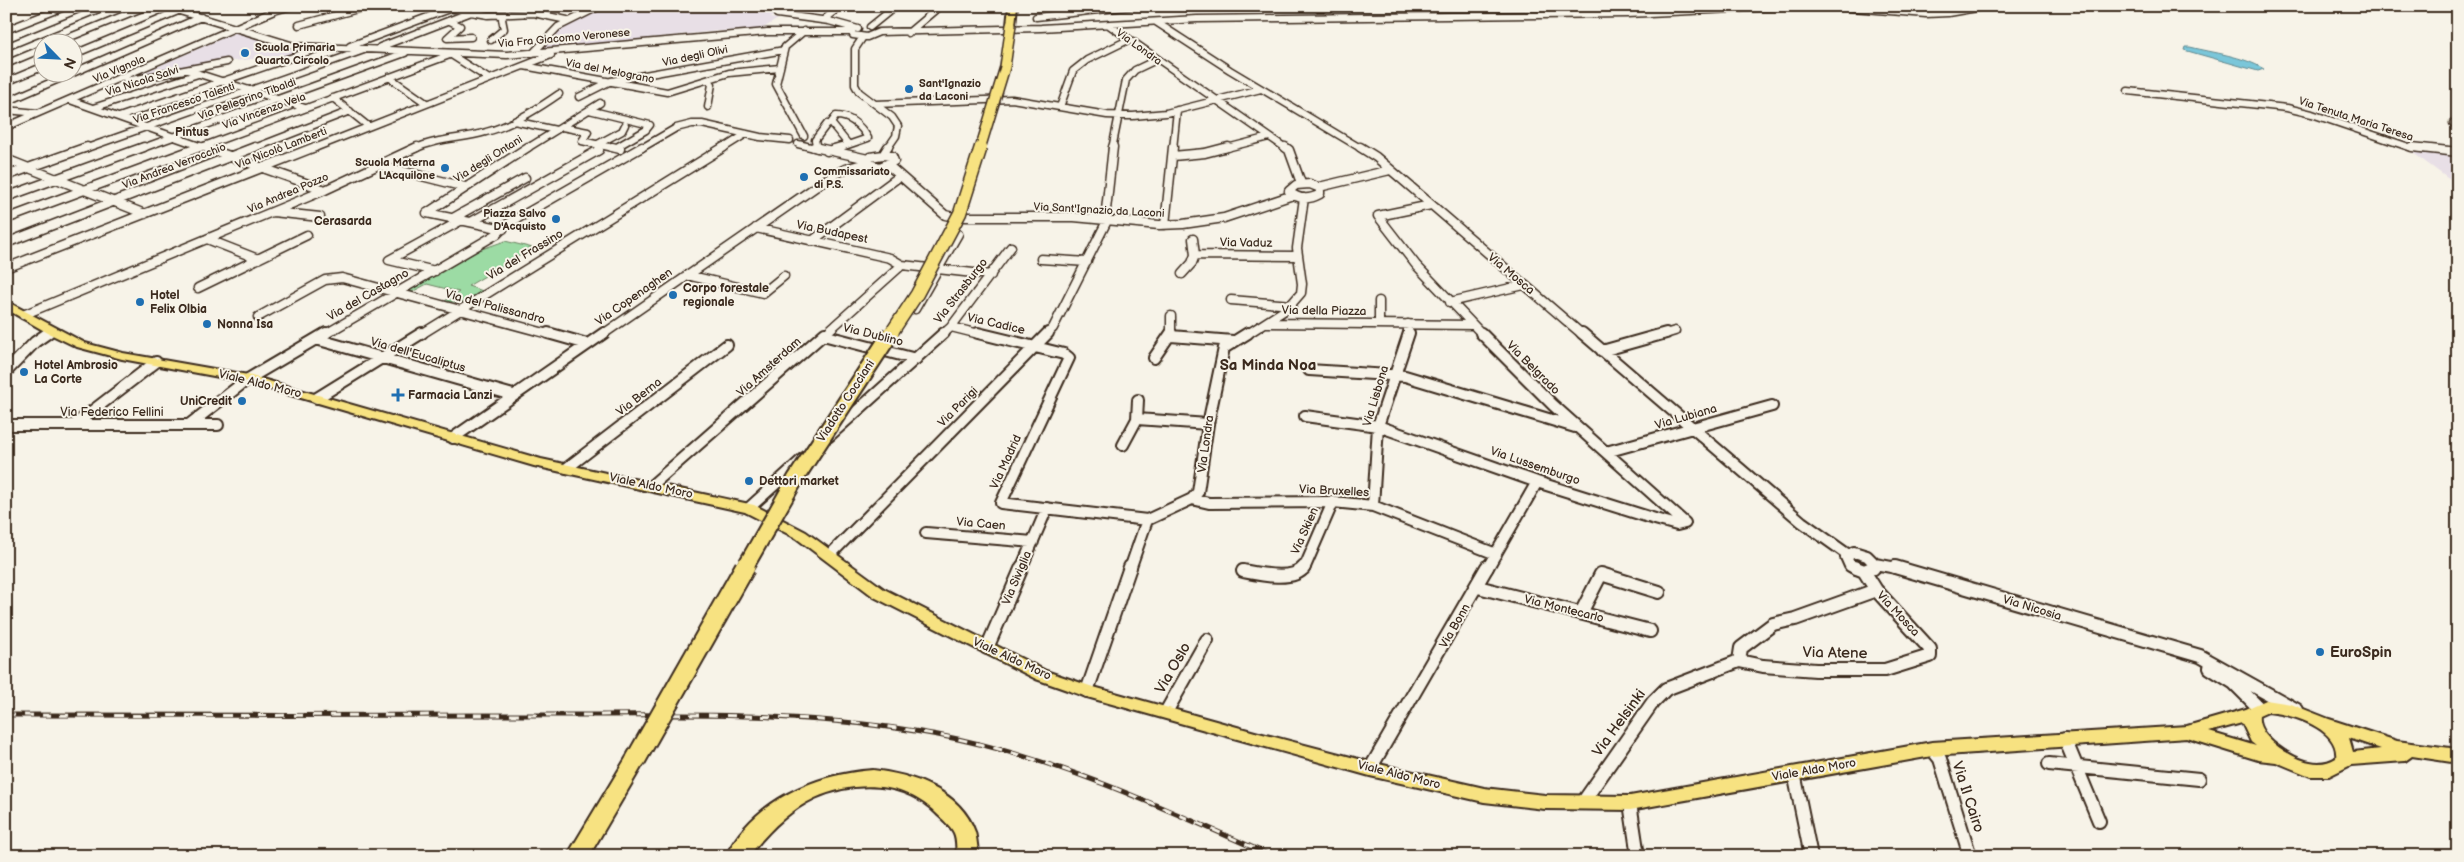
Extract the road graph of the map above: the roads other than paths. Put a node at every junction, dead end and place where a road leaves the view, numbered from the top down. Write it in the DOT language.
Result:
graph roads {
  1 [pos="67,6"];
  2 [pos="106,6"];
  3 [pos="147,6"];
  4 [pos="164,6"];
  5 [pos="261,6"];
  6 [pos="291,6"];
  7 [pos="369,6"];
  8 [pos="438,6"];
  9 [pos="487,6"];
  10 [pos="539,6"];
  11 [pos="600,6"];
  12 [pos="841,6"];
  13 [pos="896,6"];
  14 [pos="940,6"];
  15 [pos="1013,6"];
  16 [pos="1134,6"];
  17 [pos="1794,6"];
  18 [pos="1828,6"];
  19 [pos="1988,6"];
  20 [pos="332,7"];
  21 [pos="357,8"];
  22 [pos="450,8"];
  23 [pos="178,11"];
  24 [pos="274,11"];
  25 [pos="473,12"];
  26 [pos="524,13"];
  27 [pos="777,14"];
  28 [pos="504,15"];
  29 [pos="201,17"];
  30 [pos="325,17"];
  31 [pos="567,20"];
  32 [pos="823,20"];
  33 [pos="450,21"];
  34 [pos="1156,22"];
  35 [pos="299,25"];
  36 [pos="1109,25"];
  37 [pos="1041,26"];
  38 [pos="870,27"];
  39 [pos="238,28"];
  40 [pos="8,29"];
  41 [pos="855,30"];
  42 [pos="804,31"];
  43 [pos="82,32"];
  44 [pos="879,32"];
  45 [pos="908,32"];
  46 [pos="863,37"];
  47 [pos="471,38"];
  48 [pos="491,40"];
  49 [pos="1128,40"];
  50 [pos="6,47"];
  51 [pos="322,47"];
  52 [pos="347,47"];
  53 [pos="369,48"];
  54 [pos="377,49"];
  55 [pos="563,49"];
  56 [pos="410,50"];
  57 [pos="784,50"];
  58 [pos="82,51"];
  59 [pos="533,52"];
  60 [pos="32,53"];
  61 [pos="451,55"];
  62 [pos="1156,60"];
  63 [pos="227,62"];
  64 [pos="6,64"];
  65 [pos="523,65"];
  66 [pos="780,68"];
  67 [pos="187,70"];
  68 [pos="32,71"];
  69 [pos="198,74"];
  70 [pos="389,77"];
  71 [pos="489,79"];
  72 [pos="708,80"];
  73 [pos="611,81"];
  74 [pos="6,82"];
  75 [pos="112,82"];
  76 [pos="223,82"];
  77 [pos="1261,89"];
  78 [pos="250,90"];
  79 [pos="2128,91"];
  80 [pos="560,94"];
  81 [pos="579,97"];
  82 [pos="333,98"];
  83 [pos="277,99"];
  84 [pos="70,100"];
  85 [pos="1216,101"];
  86 [pos="6,102"];
  87 [pos="426,103"];
  88 [pos="600,103"];
  89 [pos="875,104"];
  90 [pos="1060,106"];
  91 [pos="708,107"];
  92 [pos="93,108"];
  93 [pos="305,108"];
  94 [pos="6,110"];
  95 [pos="588,110"];
  96 [pos="1177,110"];
  97 [pos="350,111"];
  98 [pos="39,113"];
  99 [pos="1118,116"];
  100 [pos="119,117"];
  101 [pos="2458,120"];
  102 [pos="514,121"];
  103 [pos="826,124"];
  104 [pos="368,126"];
  105 [pos="625,126"];
  106 [pos="6,127"];
  107 [pos="145,127"];
  108 [pos="708,127"];
  109 [pos="2458,127"];
  110 [pos="559,128"];
  111 [pos="746,134"];
  112 [pos="171,137"];
  113 [pos="1269,137"];
  114 [pos="809,138"];
  115 [pos="790,140"];
  116 [pos="798,144"];
  117 [pos="848,144"];
  118 [pos="202,146"];
  119 [pos="599,147"];
  120 [pos="615,148"];
  121 [pos="817,148"];
  122 [pos="826,151"];
  123 [pos="634,152"];
  124 [pos="2458,152"];
  125 [pos="883,155"];
  126 [pos="1173,156"];
  127 [pos="231,157"];
  128 [pos="6,159"];
  129 [pos="869,163"];
  130 [pos="378,165"];
  131 [pos="888,165"];
  132 [pos="261,167"];
  133 [pos="29,168"];
  134 [pos="1390,170"];
  135 [pos="6,176"];
  136 [pos="900,176"];
  137 [pos="524,178"];
  138 [pos="57,179"];
  139 [pos="1301,184"];
  140 [pos="465,186"];
  141 [pos="1319,187"];
  142 [pos="84,190"];
  143 [pos="325,190"];
  144 [pos="1293,195"];
  145 [pos="6,197"];
  146 [pos="1304,198"];
  147 [pos="113,202"];
  148 [pos="1431,205"];
  149 [pos="272,212"];
  150 [pos="145,214"];
  151 [pos="320,217"];
  152 [pos="452,218"];
  153 [pos="6,219"];
  154 [pos="1106,219"];
  155 [pos="462,220"];
  156 [pos="471,222"];
  157 [pos="1165,225"];
  158 [pos="756,228"];
  159 [pos="502,230"];
  160 [pos="958,234"];
  161 [pos="307,235"];
  162 [pos="207,239"];
  163 [pos="1193,239"];
  164 [pos="812,241"];
  165 [pos="6,242"];
  166 [pos="1011,247"];
  167 [pos="1195,255"];
  168 [pos="1297,256"];
  169 [pos="258,259"];
  170 [pos="1041,259"];
  171 [pos="1087,262"];
  172 [pos="902,264"];
  173 [pos="6,268"];
  174 [pos="938,269"];
  175 [pos="435,271"];
  176 [pos="1182,274"];
  177 [pos="990,275"];
  178 [pos="687,276"];
  179 [pos="784,276"];
  180 [pos="1524,285"];
  181 [pos="198,288"];
  182 [pos="398,293"];
  183 [pos="1232,300"];
  184 [pos="1379,301"];
  185 [pos="1450,302"];
  186 [pos="6,304"];
  187 [pos="1292,305"];
  188 [pos="915,308"];
  189 [pos="458,311"];
  190 [pos="23,315"];
  191 [pos="1171,316"];
  192 [pos="258,317"];
  193 [pos="1268,322"];
  194 [pos="1379,324"];
  195 [pos="1408,324"];
  196 [pos="1473,324"];
  197 [pos="951,327"];
  198 [pos="52,331"];
  199 [pos="1675,331"];
  200 [pos="824,335"];
  201 [pos="1171,336"];
  202 [pos="316,339"];
  203 [pos="1233,341"];
  204 [pos="587,344"];
  205 [pos="727,345"];
  206 [pos="1036,346"];
  207 [pos="1602,351"];
  208 [pos="381,358"];
  209 [pos="1154,358"];
  210 [pos="916,359"];
  211 [pos="156,362"];
  212 [pos="1309,370"];
  213 [pos="6,372"];
  214 [pos="1396,374"];
  215 [pos="248,380"];
  216 [pos="513,395"];
  217 [pos="317,398"];
  218 [pos="1138,400"];
  219 [pos="1772,406"];
  220 [pos="1305,416"];
  221 [pos="1138,419"];
  222 [pos="190,424"];
  223 [pos="218,424"];
  224 [pos="1208,424"];
  225 [pos="6,425"];
  226 [pos="74,425"];
  227 [pos="1378,426"];
  228 [pos="1578,428"];
  229 [pos="1693,428"];
  230 [pos="453,438"];
  231 [pos="1123,445"];
  232 [pos="1606,452"];
  233 [pos="567,468"];
  234 [pos="1537,482"];
  235 [pos="651,486"];
  236 [pos="1192,499"];
  237 [pos="1333,502"];
  238 [pos="1373,506"];
  239 [pos="749,508"];
  240 [pos="1047,508"];
  241 [pos="1147,520"];
  242 [pos="1686,523"];
  243 [pos="926,533"];
  244 [pos="1033,542"];
  245 [pos="1496,554"];
  246 [pos="1848,554"];
  247 [pos="829,556"];
  248 [pos="1875,564"];
  249 [pos="1243,571"];
  250 [pos="1864,571"];
  251 [pos="1478,587"];
  252 [pos="1876,590"];
  253 [pos="1659,592"];
  254 [pos="1581,613"];
  255 [pos="1650,631"];
  256 [pos="1207,640"];
  257 [pos="987,648"];
  258 [pos="2188,654"];
  259 [pos="1930,656"];
  260 [pos="1739,660"];
  261 [pos="1087,691"];
  262 [pos="2255,711"];
  263 [pos="2299,711"];
  264 [pos="1166,712"];
  265 [pos="2321,723"];
  266 [pos="2187,732"];
  267 [pos="2065,739"];
  268 [pos="1932,749"];
  269 [pos="2277,755"];
  270 [pos="2458,756"];
  271 [pos="2345,759"];
  272 [pos="2458,761"];
  273 [pos="2049,764"];
  274 [pos="2076,766"];
  275 [pos="1370,769"];
  276 [pos="1794,773"];
  277 [pos="2199,779"];
  278 [pos="1583,802"];
  279 [pos="1630,803"];
  280 [pos="2099,821"];
  281 [pos="578,856"];
  282 [pos="737,856"];
  283 [pos="968,856"];
  284 [pos="1638,856"];
  285 [pos="1811,856"];
  286 [pos="1970,856"];
  1 -- 40 [label="street"];
  2 -- 50 [label="street"];
  3 -- 43 [label="street"];
  4 -- 23 [label="street, Via Fra Giacomo Veronese"];
  5 -- 24 [label="street"];
  6 -- 24 [label="street, Via Vignola"];
  7 -- 21 [label="street"];
  8 -- 22 [label="street"];
  9 -- 25 [label="street"];
  10 -- 26 [label="street"];
  11 -- 31 [label="street"];
  12 -- 32 [label="street"];
  13 -- 38 [label="street"];
  14 -- 45 [label="street"];
  15 -- 281 [label="highway, Viadotto Cocciani, bridge"];
  16 -- 37 [label="street"];
  17 -- 34 [label="street"];
  18 -- 19 [label="street"];
  20 -- 30 [label="street"];
  21 -- 30 [label="street"];
  22 -- 25 [label="street"];
  22 -- 52 [label="street"];
  23 -- 29 [label="street, Via Fra Giacomo Veronese"];
  23 -- 58 [label="street"];
  24 -- 39 [label="street, Via Vignola"];
  25 -- 28 [label="street"];
  25 -- 33 [label="street"];
  26 -- 28 [label="street"];
  26 -- 31 [label="street"];
  27 -- 32 [label="street"];
  28 -- 48 [label="street"];
  29 -- 39 [label="street, Via Fra Giacomo Veronese"];
  29 -- 86 [label="street"];
  30 -- 35 [label="street"];
  31 -- 59 [label="street"];
  32 -- 41 [label="street"];
  33 -- 47 [label="street"];
  33 -- 54 [label="street"];
  34 -- 36 [label="street"];
  34 -- 77 [label="street, Via Mosca"];
  36 -- 37 [label="street"];
  36 -- 49 [label="street, Via Londra"];
  37 -- 45 [label="street"];
  38 -- 41 [label="street"];
  38 -- 44 [label="street"];
  39 -- 51 [label="street, Via Fra Giacomo Veronese"];
  39 -- 75 [label="street, Via Vignola"];
  41 -- 42 [label="street, Via Fra Giacomo Veronese"];
  41 -- 46 [label="street"];
  42 -- 55 [label="street, Via Fra Giacomo Veronese"];
  42 -- 57 [label="street"];
  44 -- 45 [label="street"];
  44 -- 46 [label="street"];
  46 -- 89 [label="street"];
  49 -- 62 [label="street, Via Londra"];
  49 -- 90 [label="street"];
  51 -- 52 [label="street, Via Fra Giacomo Veronese"];
  51 -- 76 [label="street"];
  52 -- 53 [label="street, Via Fra Giacomo Veronese"];
  53 -- 54 [label="street, Via Fra Giacomo Veronese"];
  53 -- 78 [label="street, Via Francesco Talenti"];
  54 -- 56 [label="street, Via Fra Giacomo Veronese"];
  55 -- 59 [label="street, Via Fra Giacomo Veronese"];
  55 -- 65 [label="street, Via Nicolò Lamberti"];
  56 -- 61 [label="street, Via Fra Giacomo Veronese"];
  56 -- 83 [label="street, Via Pellegrino Tibaldi"];
  57 -- 66 [label="street"];
  57 -- 73 [label="street, Via degli Olivi"];
  59 -- 61 [label="street, Via Fra Giacomo Veronese"];
  60 -- 64 [label="street"];
  61 -- 70 [label="street, Via Vincenzo Vela"];
  61 -- 71 [label="street"];
  62 -- 85 [label="street, Via Londra"];
  62 -- 99 [label="street, Via Parigi"];
  63 -- 67 [label="street"];
  65 -- 71 [label="street, Via Nicolò Lamberti"];
  65 -- 73 [label="street, Via del Melograno"];
  66 -- 72 [label="street, Via del Melograno"];
  66 -- 114 [label="street"];
  67 -- 69 [label="street"];
  67 -- 75 [label="street"];
  68 -- 74 [label="street"];
  69 -- 76 [label="street"];
  69 -- 92 [label="street, Via Nicola Salvi"];
  70 -- 82 [label="street, Via Vincenzo Vela"];
  70 -- 87 [label="street"];
  71 -- 87 [label="street, Via Nicolò Lamberti"];
  72 -- 73 [label="street, Via del Melograno"];
  72 -- 91 [label="street"];
  73 -- 81 [label="street"];
  75 -- 84 [label="street, Via Vignola"];
  76 -- 78 [label="street"];
  76 -- 100 [label="street"];
  77 -- 85 [label="street"];
  77 -- 134 [label="street, Via Mosca"];
  78 -- 83 [label="street"];
  78 -- 107 [label="street, Via Francesco Talenti"];
  79 -- 124 [label="street, Via Tenuta Maria Teresa"];
  80 -- 102 [label="street, Via Andrea Pozzo"];
  82 -- 93 [label="street, Via Vincenzo Vela"];
  82 -- 97 [label="street"];
  83 -- 93 [label="street"];
  83 -- 112 [label="street, Via Pellegrino Tibaldi"];
  84 -- 92 [label="street"];
  84 -- 98 [label="street, Via Vignola"];
  85 -- 96 [label="street"];
  85 -- 113 [label="street, Via Londra"];
  87 -- 104 [label="street, Via Nicolò Lamberti"];
  88 -- 95 [label="street, Via degli Ontani"];
  89 -- 90 [label="street"];
  89 -- 125 [label="street"];
  90 -- 99 [label="street"];
  92 -- 100 [label="street"];
  93 -- 118 [label="street, Via Vincenzo Vela"];
  94 -- 98 [label="street"];
  95 -- 110 [label="street, Via degli Ontani"];
  95 -- 120 [label="street"];
  96 -- 99 [label="street"];
  96 -- 126 [label="street"];
  97 -- 104 [label="street"];
  97 -- 127 [label="street, Via Andrea Verrocchio"];
  98 -- 106 [label="street, Via Vignola"];
  99 -- 154 [label="street, Via Parigi"];
  100 -- 107 [label="street"];
  101 -- 109 [label="street"];
  102 -- 110 [label="street"];
  102 -- 130 [label="street, Via Andrea Pozzo"];
  103 -- 114 [label="street"];
  104 -- 132 [label="street, Via Nicolò Lamberti"];
  105 -- 119 [label="street"];
  107 -- 112 [label="street"];
  107 -- 133 [label="street, Via Francesco Talenti"];
  108 -- 111 [label="street, Via del Castagno"];
  108 -- 123 [label="street, Via del Castagno"];
  108 -- 159 [label="street, Via del Castagno"];
  110 -- 119 [label="street"];
  110 -- 140 [label="street, Via degli Ontani"];
  111 -- 115 [label="street, Via del Castagno"];
  111 -- 189 [label="street, Via del Frassino"];
  112 -- 118 [label="street"];
  112 -- 138 [label="street, Via Pellegrino Tibaldi"];
  113 -- 126 [label="street"];
  113 -- 139 [label="street, Via Londra"];
  114 -- 115 [label="street"];
  114 -- 116 [label="street"];
  114 -- 121 [label="street"];
  115 -- 116 [label="street"];
  116 -- 121 [label="street"];
  117 -- 117 [label="street"];
  117 -- 122 [label="street"];
  118 -- 127 [label="street"];
  118 -- 142 [label="street, Via Vincenzo Vela"];
  119 -- 120 [label="street"];
  119 -- 156 [label="street"];
  120 -- 123 [label="street"];
  121 -- 122 [label="street"];
  122 -- 129 [label="street"];
  123 -- 159 [label="street, Via del Castagno"];
  125 -- 129 [label="street"];
  125 -- 131 [label="street"];
  126 -- 157 [label="street"];
  127 -- 132 [label="street"];
  127 -- 147 [label="street, Via Andrea Verrocchio"];
  128 -- 133 [label="street"];
  129 -- 131 [label="street"];
  129 -- 158 [label="street, Via Copenaghen"];
  130 -- 140 [label="street"];
  130 -- 143 [label="street, Via Andrea Pozzo"];
  131 -- 136 [label="street, Via Sant'Ignazio da Laconi"];
  132 -- 143 [label="street"];
  132 -- 150 [label="street, Via Nicolò Lamberti"];
  133 -- 135 [label="street, Via Francesco Talenti"];
  133 -- 138 [label="street"];
  134 -- 141 [label="street"];
  134 -- 148 [label="street, Via Mosca"];
  136 -- 154 [label="street, Via Sant'Ignazio da Laconi"];
  136 -- 164 [label="street"];
  137 -- 152 [label="street"];
  138 -- 142 [label="street"];
  138 -- 145 [label="street, Via Pellegrino Tibaldi"];
  139 -- 141 [label="street"];
  139 -- 144 [label="street"];
  140 -- 152 [label="street, Via degli Ontani"];
  141 -- 146 [label="street"];
  142 -- 147 [label="street"];
  142 -- 153 [label="street, Via Vincenzo Vela"];
  143 -- 149 [label="street, Via Andrea Pozzo"];
  144 -- 146 [label="street"];
  144 -- 157 [label="street, Via Sant'Ignazio da Laconi"];
  146 -- 168 [label="street"];
  147 -- 150 [label="street"];
  147 -- 165 [label="street, Via Andrea Verrocchio"];
  148 -- 180 [label="street, Via Mosca"];
  148 -- 185 [label="street, Via Belgrado"];
  149 -- 151 [label="street"];
  149 -- 162 [label="street, Via Andrea Pozzo"];
  150 -- 173 [label="street, Via Nicolò Lamberti"];
  152 -- 155 [label="street"];
  154 -- 157 [label="street, Via Sant'Ignazio da Laconi"];
  154 -- 171 [label="street, Via Parigi"];
  155 -- 156 [label="street"];
  155 -- 175 [label="street"];
  156 -- 159 [label="street"];
  158 -- 164 [label="street, Via Budapest"];
  158 -- 178 [label="street, Via Copenaghen"];
  159 -- 175 [label="street, Via del Castagno"];
  160 -- 174 [label="street"];
  161 -- 169 [label="street"];
  162 -- 169 [label="street"];
  162 -- 190 [label="street, Via Andrea Pozzo"];
  163 -- 167 [label="street"];
  164 -- 172 [label="street, Via Budapest"];
  166 -- 177 [label="street, Via Strasburgo"];
  167 -- 168 [label="street, Via Vaduz"];
  167 -- 176 [label="street"];
  168 -- 187 [label="street"];
  169 -- 181 [label="street"];
  170 -- 171 [label="street"];
  171 -- 206 [label="street, Via Parigi"];
  172 -- 174 [label="street, Via Budapest"];
  172 -- 200 [label="street, Via Amsterdam"];
  174 -- 177 [label="street, Via Budapest"];
  174 -- 188 [label="street"];
  175 -- 182 [label="street, Via del Castagno"];
  177 -- 197 [label="street, Via Strasburgo"];
  178 -- 179 [label="street"];
  178 -- 204 [label="street, Via Copenaghen"];
  180 -- 185 [label="street"];
  180 -- 207 [label="street, Via Mosca"];
  182 -- 189 [label="street, Via del Palissandro"];
  182 -- 192 [label="street, Via del Palissandro"];
  182 -- 202 [label="street, Via del Castagno"];
  183 -- 187 [label="street"];
  184 -- 194 [label="street, Via della Piazza"];
  185 -- 196 [label="street, Via Belgrado"];
  186 -- 190 [label="main road, Viale Aldo Moro"];
  187 -- 193 [label="street"];
  189 -- 204 [label="street, Via del Palissandro"];
  189 -- 208 [label="street, Via del Frassino"];
  190 -- 198 [label="main road, Viale Aldo Moro"];
  191 -- 201 [label="street"];
  193 -- 194 [label="street, Via della Piazza"];
  193 -- 203 [label="street"];
  194 -- 195 [label="street, Via della Piazza"];
  195 -- 196 [label="street, Via della Piazza"];
  195 -- 214 [label="street, Via Lisbona"];
  196 -- 228 [label="street, Via Belgrado"];
  197 -- 206 [label="street, Via Cadice"];
  197 -- 210 [label="street, Via Strasburgo"];
  198 -- 211 [label="main road, Viale Aldo Moro"];
  198 -- 213 [label="street"];
  199 -- 207 [label="street"];
  200 -- 210 [label="street, Via Dublino"];
  200 -- 235 [label="street, Via Amsterdam"];
  201 -- 203 [label="street"];
  201 -- 209 [label="street"];
  202 -- 208 [label="street, Via dell'Eucaliptus"];
  202 -- 215 [label="street, Via del Castagno"];
  203 -- 224 [label="street, Via Londra"];
  204 -- 216 [label="street, Via Copenaghen"];
  205 -- 233 [label="street, Via Berna"];
  206 -- 240 [label="street, Via Madrid"];
  206 -- 247 [label="street, Via Parigi"];
  207 -- 229 [label="street, Via Mosca"];
  208 -- 216 [label="street, Via dell'Eucaliptus"];
  208 -- 217 [label="street, Via del Frassino"];
  210 -- 239 [label="street, Via Strasburgo"];
  211 -- 215 [label="main road, Viale Aldo Moro"];
  211 -- 226 [label="street"];
  212 -- 214 [label="street"];
  214 -- 227 [label="street, Via Lisbona"];
  214 -- 228 [label="street"];
  215 -- 217 [label="main road, Viale Aldo Moro"];
  215 -- 222 [label="street, Via del Castagno"];
  216 -- 230 [label="street, Via Copenaghen"];
  217 -- 230 [label="main road, Viale Aldo Moro"];
  218 -- 221 [label="street"];
  219 -- 229 [label="street, Via Lubiana"];
  220 -- 227 [label="street, Via Lussemburgo"];
  221 -- 224 [label="street"];
  221 -- 231 [label="street"];
  222 -- 223 [label="street, Via Federico Fellini"];
  222 -- 226 [label="street, Via Federico Fellini"];
  224 -- 236 [label="street, Via Londra"];
  225 -- 226 [label="street, Via Federico Fellini"];
  227 -- 234 [label="street, Via Lussemburgo"];
  227 -- 238 [label="street, Via Lisbona"];
  228 -- 232 [label="street, Via Belgrado"];
  229 -- 232 [label="street, Via Lubiana"];
  229 -- 246 [label="street, Via Mosca"];
  230 -- 233 [label="main road, Viale Aldo Moro"];
  232 -- 242 [label="street, Via Belgrado"];
  233 -- 235 [label="main road, Viale Aldo Moro"];
  234 -- 242 [label="street, Via Lussemburgo"];
  234 -- 245 [label="street, Via Bonn"];
  235 -- 239 [label="main road, Viale Aldo Moro"];
  236 -- 237 [label="street, Via Bruxelles"];
  236 -- 241 [label="street"];
  237 -- 238 [label="street, Via Bruxelles"];
  237 -- 249 [label="street, Via Skien"];
  238 -- 245 [label="street, Via Bruxelles"];
  239 -- 247 [label="main road, Viale Aldo Moro"];
  240 -- 241 [label="street, Via Madrid"];
  240 -- 244 [label="street, Via Siviglia"];
  241 -- 261 [label="street"];
  243 -- 244 [label="street, Via Caen"];
  244 -- 257 [label="street, Via Siviglia"];
  245 -- 251 [label="street, Via Bonn"];
  246 -- 248 [label="street, Via Nicosia"];
  246 -- 250 [label="street"];
  247 -- 257 [label="main road, Viale Aldo Moro"];
  248 -- 250 [label="street"];
  248 -- 258 [label="street, Via Nicosia"];
  250 -- 252 [label="street, Via Mosca"];
  251 -- 254 [label="street, Via Montecarlo"];
  251 -- 275 [label="street, Via Bonn"];
  252 -- 259 [label="street, Via Mosca"];
  252 -- 260 [label="street"];
  253 -- 254 [label="street"];
  254 -- 255 [label="street, Via Montecarlo"];
  256 -- 264 [label="street, Via Oslo"];
  257 -- 261 [label="main road, Viale Aldo Moro"];
  258 -- 262 [label="street, Via Nicosia"];
  258 -- 263 [label="street, Via Nicosia"];
  259 -- 260 [label="street, Via Atene"];
  260 -- 278 [label="street, Via Helsinki"];
  261 -- 264 [label="main road, Viale Aldo Moro"];
  262 -- 263 [label="main road, Viale Aldo Moro"];
  262 -- 266 [label="main road, Viale Aldo Moro"];
  262 -- 269 [label="main road"];
  263 -- 265 [label="main road, Viale Aldo Moro"];
  264 -- 275 [label="main road, Viale Aldo Moro"];
  265 -- 270 [label="main road"];
  265 -- 271 [label="main road"];
  266 -- 267 [label="main road, Viale Aldo Moro"];
  266 -- 269 [label="main road, Viale Aldo Moro"];
  267 -- 268 [label="main road, Viale Aldo Moro"];
  267 -- 274 [label="street"];
  268 -- 276 [label="main road, Viale Aldo Moro"];
  268 -- 286 [label="street, Via Il Cairo"];
  269 -- 271 [label="main road"];
  271 -- 272 [label="main road"];
  273 -- 274 [label="street"];
  274 -- 277 [label="street"];
  274 -- 280 [label="street"];
  275 -- 278 [label="main road, Viale Aldo Moro"];
  276 -- 279 [label="main road, Viale Aldo Moro"];
  276 -- 285 [label="street"];
  278 -- 279 [label="main road, Viale Aldo Moro"];
  279 -- 284 [label="street"];
  282 -- 283 [label="highway"];
}
